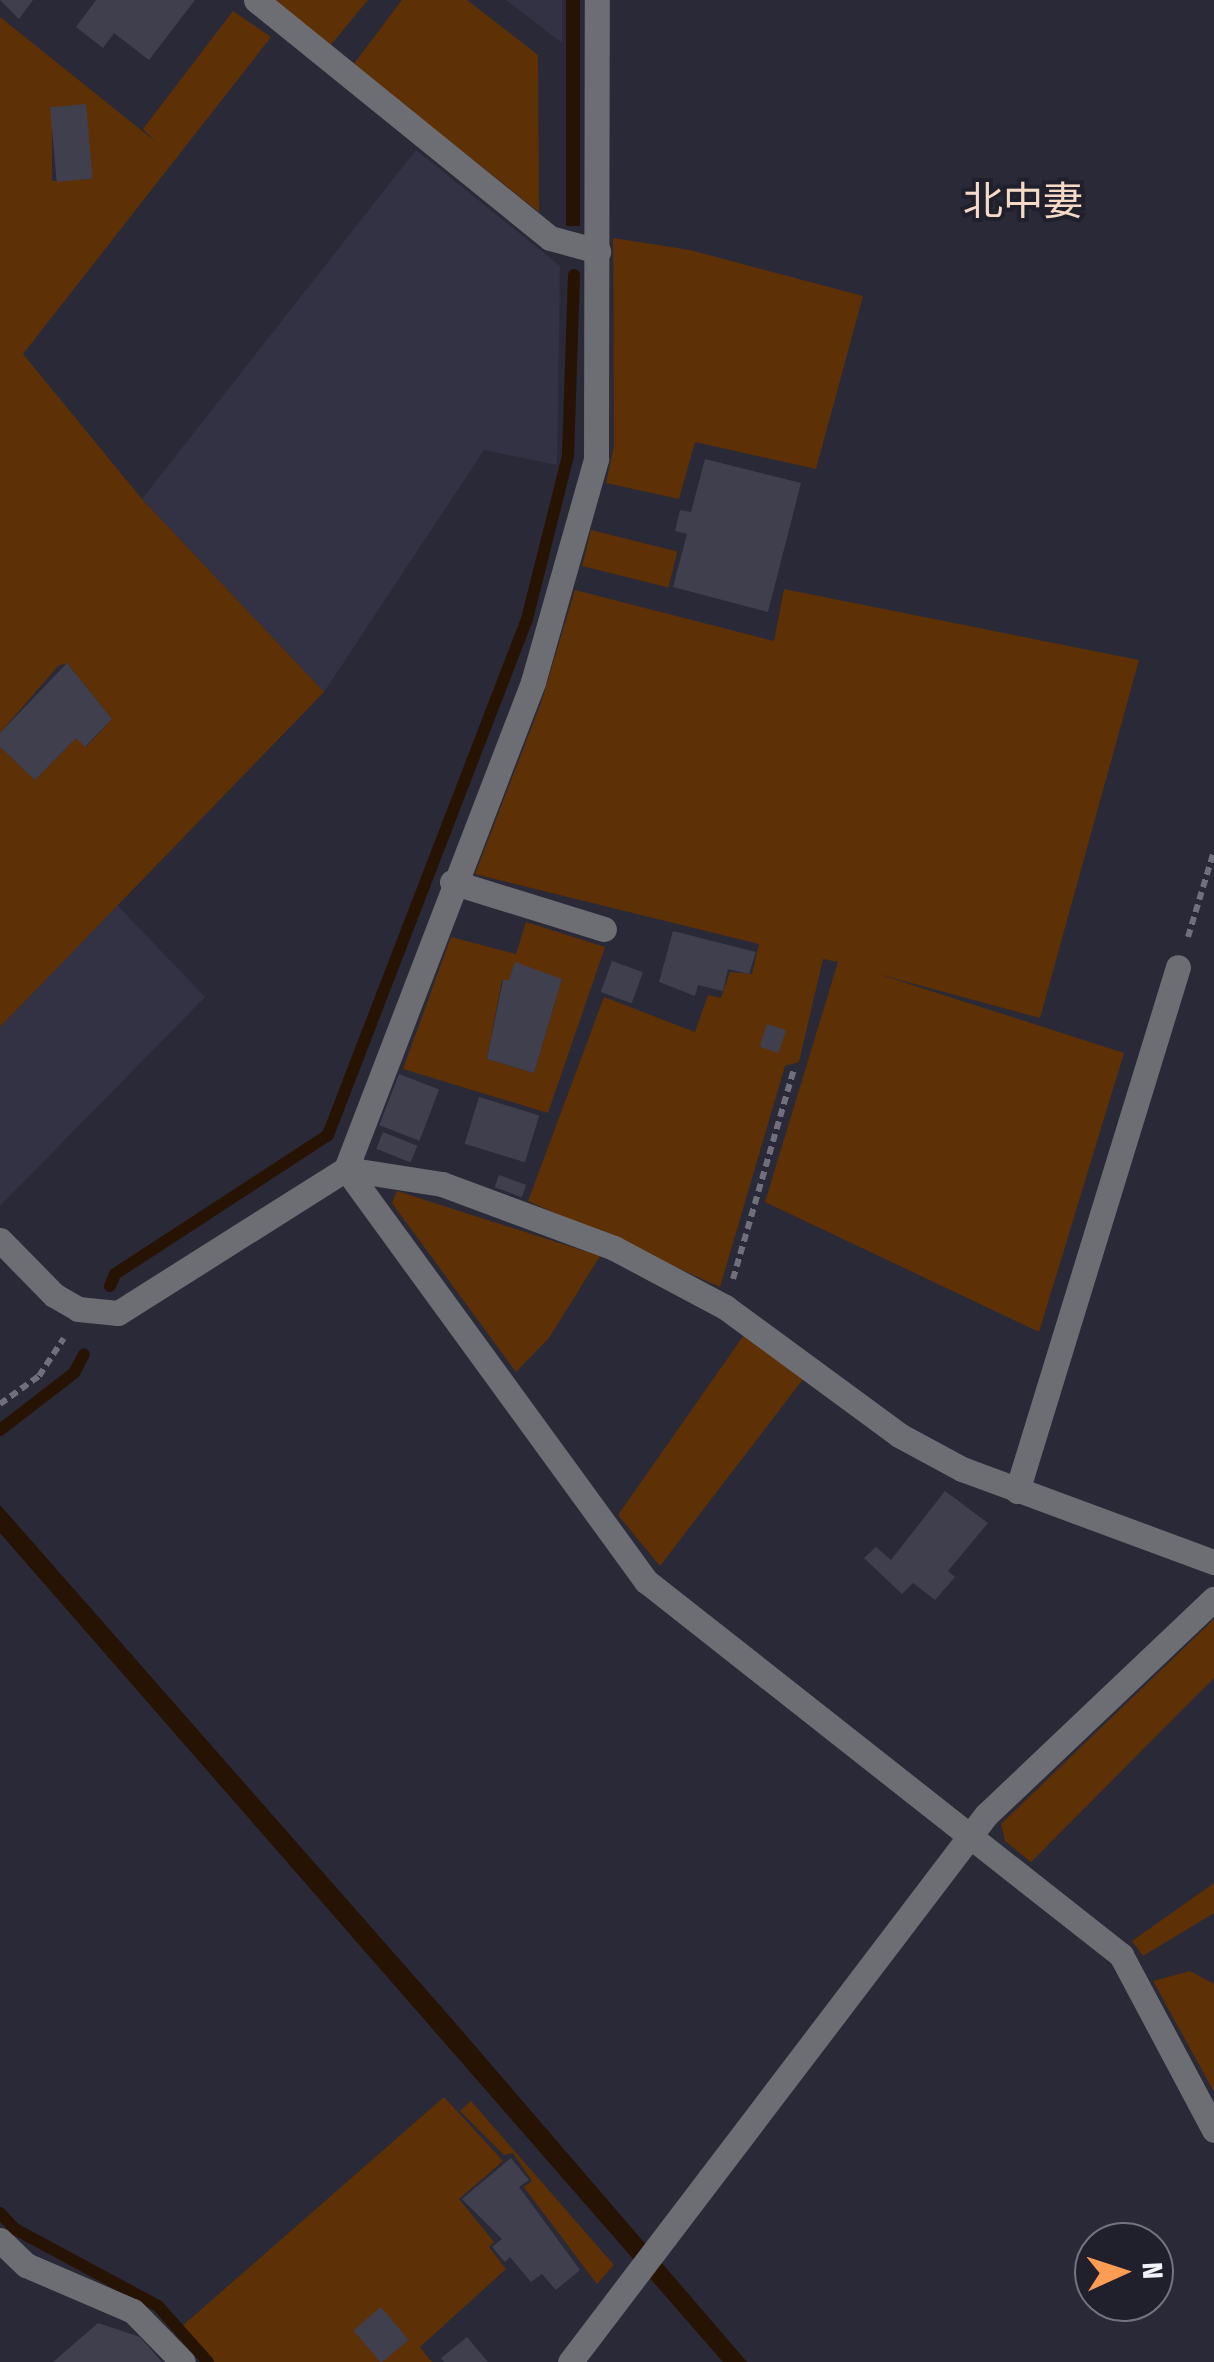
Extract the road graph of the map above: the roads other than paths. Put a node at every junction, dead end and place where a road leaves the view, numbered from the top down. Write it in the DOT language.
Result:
graph roads {
  1 [pos="256,0"];
  2 [pos="597,0"];
  3 [pos="598,251"];
  4 [pos="452,882"];
  5 [pos="604,930"];
  6 [pos="1178,967"];
  7 [pos="346,1169"];
  8 [pos="0,1240"];
  9 [pos="1017,1490"];
  10 [pos="1214,1562"];
  11 [pos="1214,1599"];
  12 [pos="968,1840"];
  13 [pos="1214,2130"];
  14 [pos="0,2240"];
  15 [pos="183,2362"];
  16 [pos="570,2362"];
  1 -- 3 [label="street"];
  2 -- 3 [label="street"];
  3 -- 4 [label="street"];
  4 -- 5 [label="street"];
  4 -- 7 [label="street"];
  6 -- 9 [label="street"];
  7 -- 8 [label="street"];
  7 -- 9 [label="street"];
  7 -- 12 [label="street"];
  9 -- 10 [label="street"];
  11 -- 12 [label="street"];
  12 -- 13 [label="street"];
  12 -- 16 [label="street"];
  14 -- 15 [label="street"];
}
